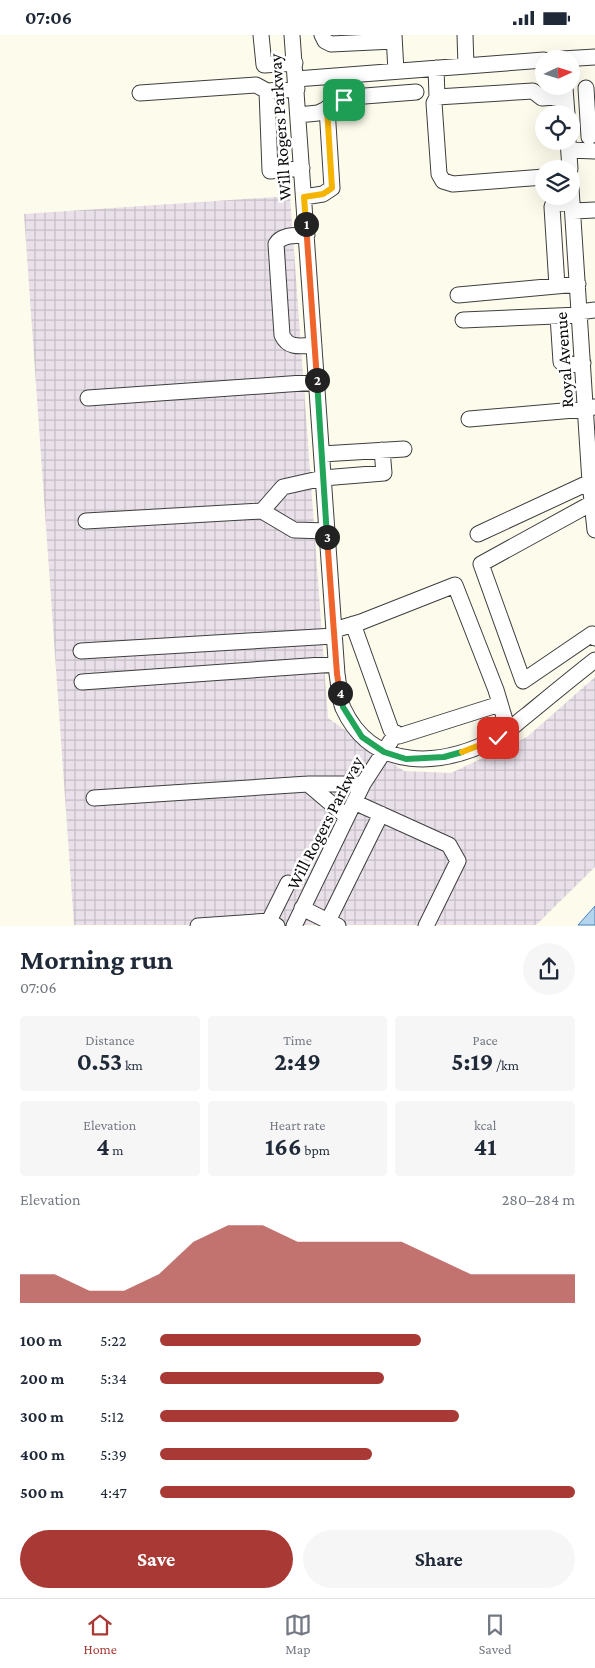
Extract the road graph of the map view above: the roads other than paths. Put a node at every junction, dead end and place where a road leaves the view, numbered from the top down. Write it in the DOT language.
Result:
graph roads {
  1 [pos="261,35"];
  2 [pos="292,35"];
  3 [pos="322,35"];
  4 [pos="464,35"];
  5 [pos="469,35"];
  6 [pos="394,38"];
  7 [pos="595,57"];
  8 [pos="580,58"];
  9 [pos="535,61"];
  10 [pos="466,66"];
  11 [pos="436,68"];
  12 [pos="396,71"];
  13 [pos="296,77"];
  14 [pos="590,87"];
  15 [pos="267,91"];
  16 [pos="416,92"];
  17 [pos="140,93"];
  18 [pos="535,93"];
  19 [pos="538,95"];
  20 [pos="552,95"];
  21 [pos="437,97"];
  22 [pos="327,108"];
  23 [pos="298,115"];
  24 [pos="589,137"];
  25 [pos="580,148"];
  26 [pos="595,151"];
  27 [pos="302,169"];
  28 [pos="535,178"];
  29 [pos="304,197"];
  30 [pos="580,203"];
  31 [pos="553,205"];
  32 [pos="572,205"];
  33 [pos="595,210"];
  34 [pos="307,235"];
  35 [pos="578,284"];
  36 [pos="557,286"];
  37 [pos="458,295"];
  38 [pos="595,310"];
  39 [pos="579,313"];
  40 [pos="558,316"];
  41 [pos="463,320"];
  42 [pos="314,345"];
  43 [pos="587,371"];
  44 [pos="317,382"];
  45 [pos="88,398"];
  46 [pos="590,408"];
  47 [pos="469,419"];
  48 [pos="404,449"];
  49 [pos="382,450"];
  50 [pos="322,455"];
  51 [pos="323,479"];
  52 [pos="592,486"];
  53 [pos="262,511"];
  54 [pos="86,521"];
  55 [pos="595,529"];
  56 [pos="327,531"];
  57 [pos="478,534"];
  58 [pos="353,624"];
  59 [pos="334,633"];
  60 [pos="595,638"];
  61 [pos="81,651"];
  62 [pos="554,660"];
  63 [pos="595,660"];
  64 [pos="336,664"];
  65 [pos="82,682"];
  66 [pos="566,683"];
  67 [pos="500,704"];
  68 [pos="508,730"];
  69 [pos="396,733"];
  70 [pos="384,752"];
  71 [pos="308,784"];
  72 [pos="363,784"];
  73 [pos="94,798"];
  74 [pos="354,802"];
  75 [pos="381,814"];
  76 [pos="347,817"];
  77 [pos="288,883"];
  78 [pos="302,908"];
  79 [pos="273,923"];
  80 [pos="333,923"];
  81 [pos="198,925"];
  82 [pos="294,925"];
  83 [pos="426,925"];
  1 -- 13 [label="street"];
  2 -- 13 [label="street, Will Rogers Parkway"];
  3 -- 6 [label="street"];
  4 -- 5 [label="street"];
  4 -- 10 [label="street"];
  6 -- 12 [label="street"];
  7 -- 8 [label="street"];
  9 -- 10 [label="street"];
  10 -- 11 [label="street"];
  11 -- 12 [label="street"];
  11 -- 21 [label="street"];
  12 -- 13 [label="street"];
  13 -- 15 [label="street"];
  13 -- 23 [label="street, Will Rogers Parkway"];
  14 -- 24 [label="street"];
  15 -- 17 [label="street"];
  15 -- 27 [label="street"];
  16 -- 22 [label="street"];
  18 -- 21 [label="street"];
  19 -- 20 [label="street"];
  21 -- 28 [label="street"];
  22 -- 23 [label="street"];
  22 -- 29 [label="street"];
  23 -- 27 [label="street, Will Rogers Parkway"];
  25 -- 26 [label="street"];
  27 -- 29 [label="street, Will Rogers Parkway"];
  29 -- 34 [label="street, Will Rogers Parkway"];
  30 -- 33 [label="street"];
  31 -- 36 [label="street"];
  32 -- 35 [label="street, Royal Avenue"];
  34 -- 42 [label="street, Will Rogers Parkway"];
  34 -- 42 [label="street"];
  35 -- 36 [label="street"];
  35 -- 39 [label="street, Royal Avenue"];
  36 -- 37 [label="street"];
  38 -- 39 [label="street"];
  39 -- 40 [label="street"];
  39 -- 43 [label="street, Royal Avenue"];
  40 -- 41 [label="street"];
  40 -- 43 [label="street"];
  42 -- 44 [label="street, Will Rogers Parkway"];
  43 -- 46 [label="street, Royal Avenue"];
  44 -- 45 [label="street"];
  44 -- 50 [label="street, Will Rogers Parkway"];
  46 -- 47 [label="street"];
  46 -- 52 [label="street, Royal Avenue"];
  48 -- 49 [label="street"];
  49 -- 50 [label="street"];
  49 -- 51 [label="street"];
  50 -- 51 [label="street, Will Rogers Parkway"];
  51 -- 53 [label="street"];
  51 -- 56 [label="street, Will Rogers Parkway"];
  52 -- 55 [label="street, Royal Avenue"];
  52 -- 57 [label="street"];
  52 -- 62 [label="street"];
  53 -- 54 [label="street"];
  53 -- 56 [label="street"];
  56 -- 59 [label="street, Will Rogers Parkway"];
  58 -- 59 [label="street"];
  58 -- 67 [label="street"];
  58 -- 69 [label="street"];
  59 -- 61 [label="street"];
  59 -- 64 [label="street, Will Rogers Parkway"];
  60 -- 62 [label="street"];
  62 -- 66 [label="street"];
  63 -- 66 [label="street"];
  64 -- 65 [label="street"];
  64 -- 70 [label="street, Will Rogers Parkway"];
  66 -- 68 [label="street"];
  67 -- 68 [label="street"];
  67 -- 69 [label="street"];
  68 -- 70 [label="street"];
  69 -- 70 [label="street"];
  70 -- 72 [label="street, Will Rogers Parkway"];
  71 -- 72 [label="street"];
  71 -- 73 [label="street"];
  71 -- 76 [label="street"];
  72 -- 74 [label="street, Will Rogers Parkway"];
  74 -- 75 [label="street"];
  74 -- 76 [label="street, Will Rogers Parkway"];
  75 -- 80 [label="street"];
  75 -- 83 [label="street"];
  76 -- 78 [label="street, Will Rogers Parkway"];
  77 -- 79 [label="street"];
  78 -- 80 [label="street"];
  78 -- 82 [label="street, Will Rogers Parkway"];
  79 -- 81 [label="street"];
}
